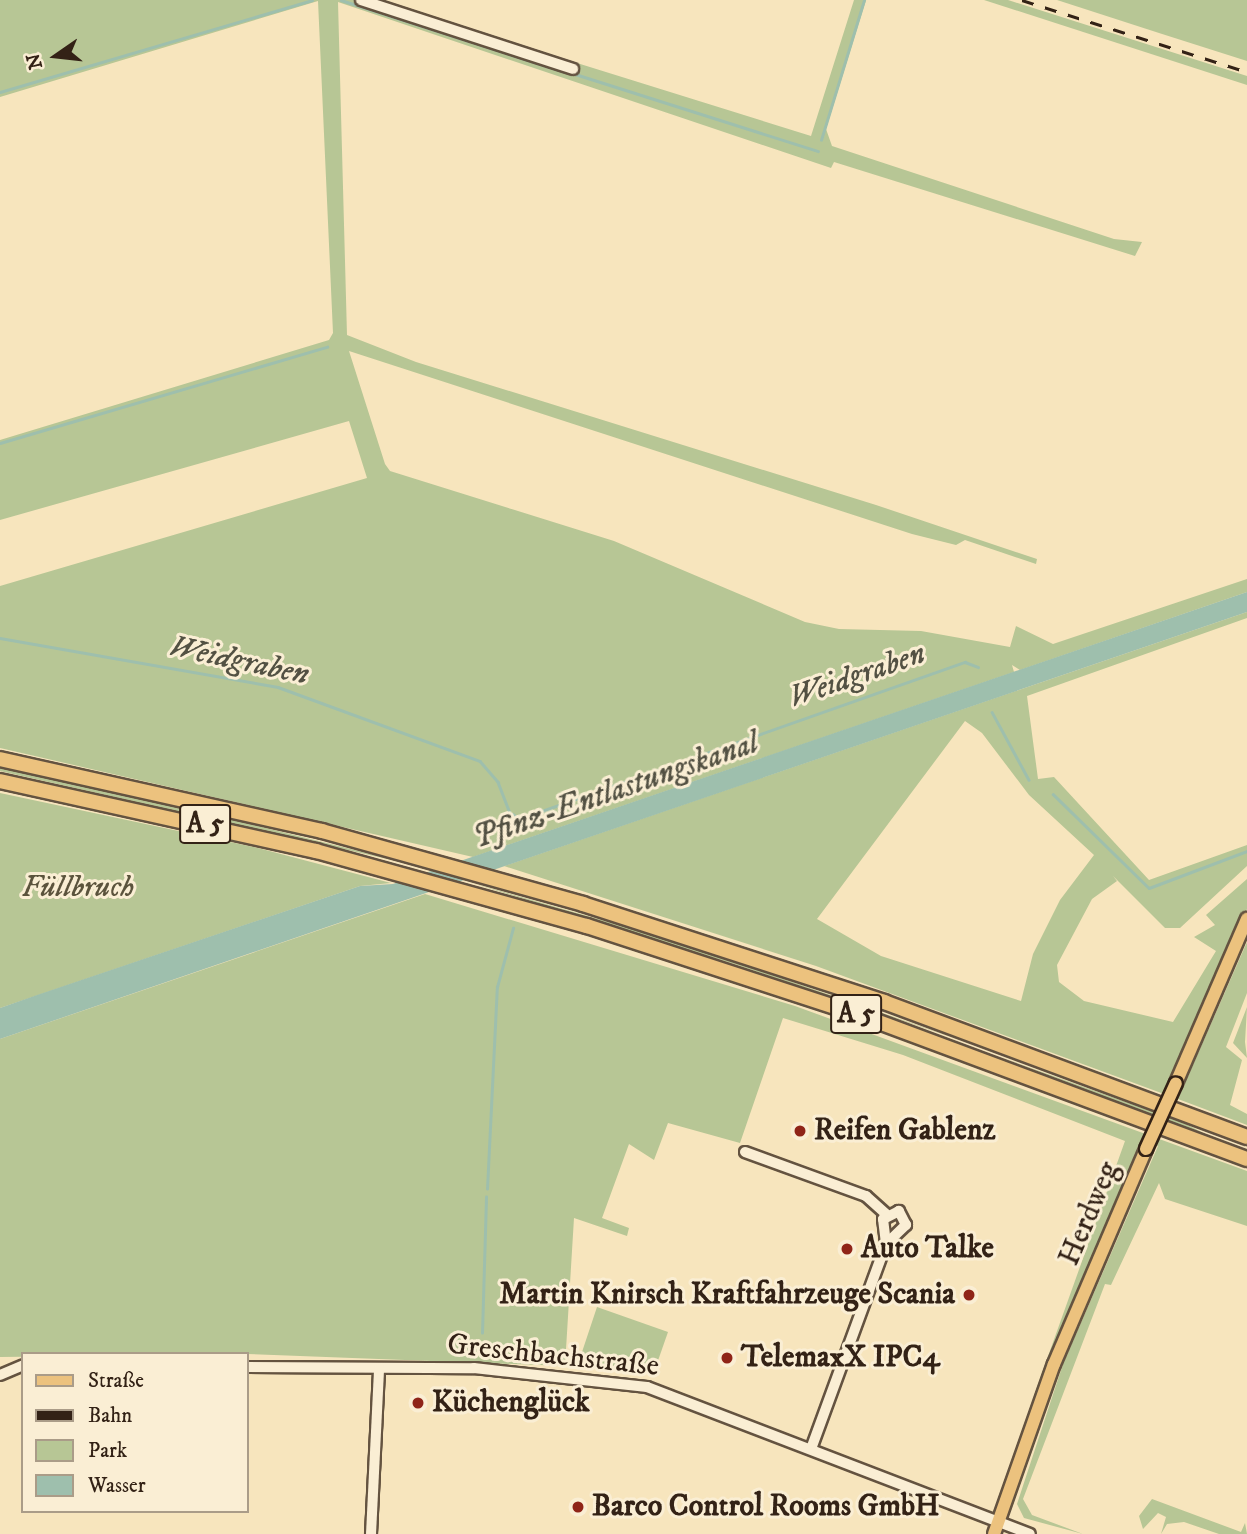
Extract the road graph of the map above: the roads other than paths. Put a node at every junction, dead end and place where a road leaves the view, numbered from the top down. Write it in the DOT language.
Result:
graph roads {
  1 [pos="361,0"];
  2 [pos="573,69"];
  3 [pos="0,760"];
  4 [pos="0,780"];
  5 [pos="1247,919"];
  6 [pos="1247,1137"];
  7 [pos="745,1152"];
  8 [pos="1247,1159"];
  9 [pos="886,1214"];
  10 [pos="886,1244"];
  11 [pos="21,1366"];
  12 [pos="248,1367"];
  13 [pos="379,1368"];
  14 [pos="0,1375"];
  15 [pos="811,1449"];
  16 [pos="996,1529"];
  17 [pos="371,1534"];
  18 [pos="1030,1534"];
  1 -- 2 [label="street"];
  3 -- 6 [label="highway, A 5"];
  4 -- 8 [label="highway, A 5"];
  5 -- 16 [label="main road, Herdweg, bridge"];
  7 -- 9 [label="street"];
  9 -- 10 [label="street"];
  9 -- 10 [label="street"];
  10 -- 15 [label="street"];
  11 -- 14 [label="street"];
  12 -- 13 [label="street, Greschbachstraße"];
  13 -- 15 [label="street, Greschbachstraße"];
  13 -- 17 [label="street"];
  15 -- 16 [label="street, Greschbachstraße"];
  16 -- 18 [label="street, Greschbachstraße"];
}
